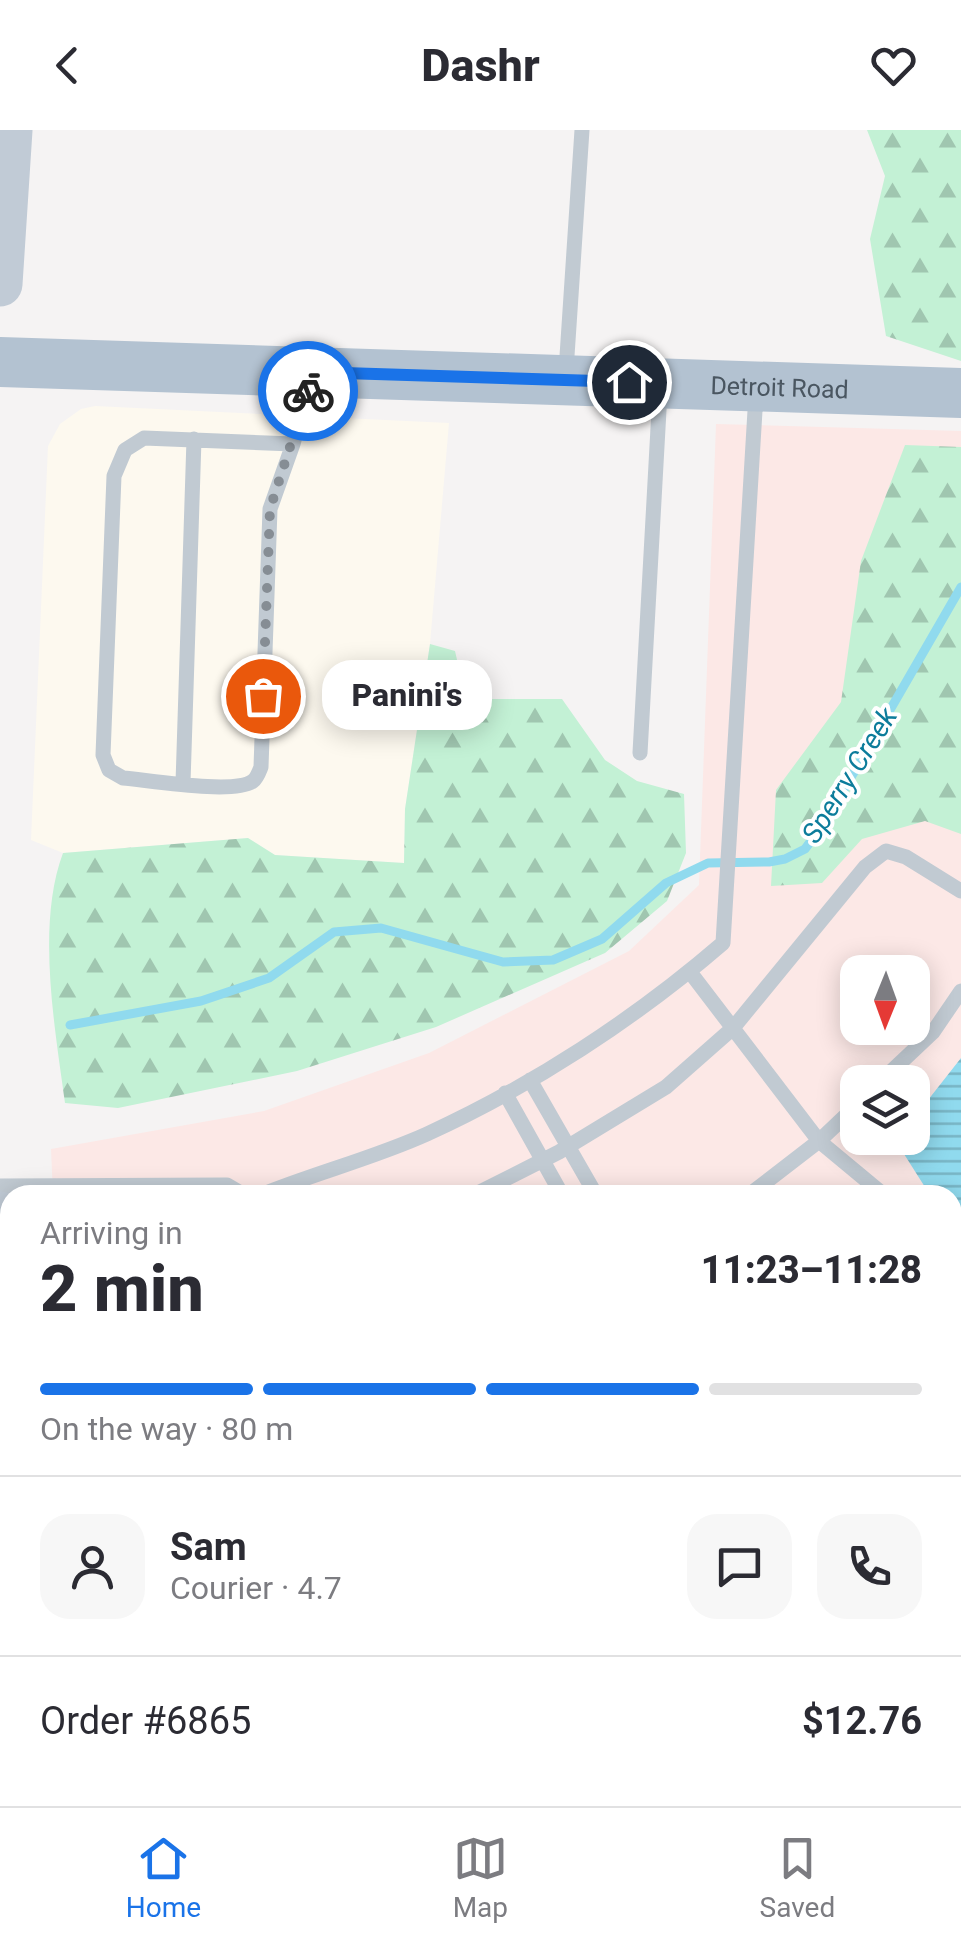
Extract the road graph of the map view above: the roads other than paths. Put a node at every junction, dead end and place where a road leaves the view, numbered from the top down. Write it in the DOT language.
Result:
graph roads {
  1 [pos="10,130"];
  2 [pos="582,130"];
  3 [pos="0,284"];
  4 [pos="0,362"];
  5 [pos="312,372"];
  6 [pos="566,380"];
  7 [pos="661,383"];
  8 [pos="757,386"];
  9 [pos="961,394"];
  10 [pos="194,439"];
  11 [pos="293,444"];
  12 [pos="640,753"];
  13 [pos="182,783"];
  14 [pos="961,891"];
  15 [pos="690,972"];
  16 [pos="961,991"];
  17 [pos="734,1028"];
  18 [pos="898,1065"];
  19 [pos="530,1080"];
  20 [pos="505,1093"];
  21 [pos="840,1121"];
  22 [pos="819,1141"];
  23 [pos="567,1147"];
  24 [pos="543,1160"];
  25 [pos="288,1185"];
  26 [pos="494,1185"];
  27 [pos="557,1185"];
  28 [pos="590,1185"];
  29 [pos="762,1185"];
  30 [pos="872,1185"];
  31 [pos="0,1214"];
  32 [pos="0,1225"];
  1 -- 3 [label="main road"];
  2 -- 6 [label="lane"];
  4 -- 5 [label="main road, Detroit Road"];
  5 -- 6 [label="main road, Detroit Road"];
  5 -- 11 [label="lane"];
  6 -- 7 [label="main road, Detroit Road"];
  7 -- 8 [label="main road, Detroit Road"];
  7 -- 12 [label="lane"];
  8 -- 9 [label="main road, Detroit Road"];
  8 -- 15 [label="lane"];
  10 -- 11 [label="lane"];
  10 -- 13 [label="lane"];
  10 -- 13 [label="lane"];
  11 -- 13 [label="lane"];
  14 -- 17 [label="lane"];
  15 -- 17 [label="lane"];
  15 -- 19 [label="lane"];
  16 -- 18 [label="lane"];
  17 -- 22 [label="lane"];
  17 -- 23 [label="lane"];
  19 -- 20 [label="lane"];
  19 -- 23 [label="lane"];
  20 -- 24 [label="lane"];
  20 -- 25 [label="lane"];
  21 -- 22 [label="lane"];
  22 -- 29 [label="lane"];
  22 -- 30 [label="lane"];
  23 -- 24 [label="lane"];
  23 -- 28 [label="lane"];
  24 -- 26 [label="lane"];
  24 -- 27 [label="lane"];
  31 -- 32 [label="main road"];
}
